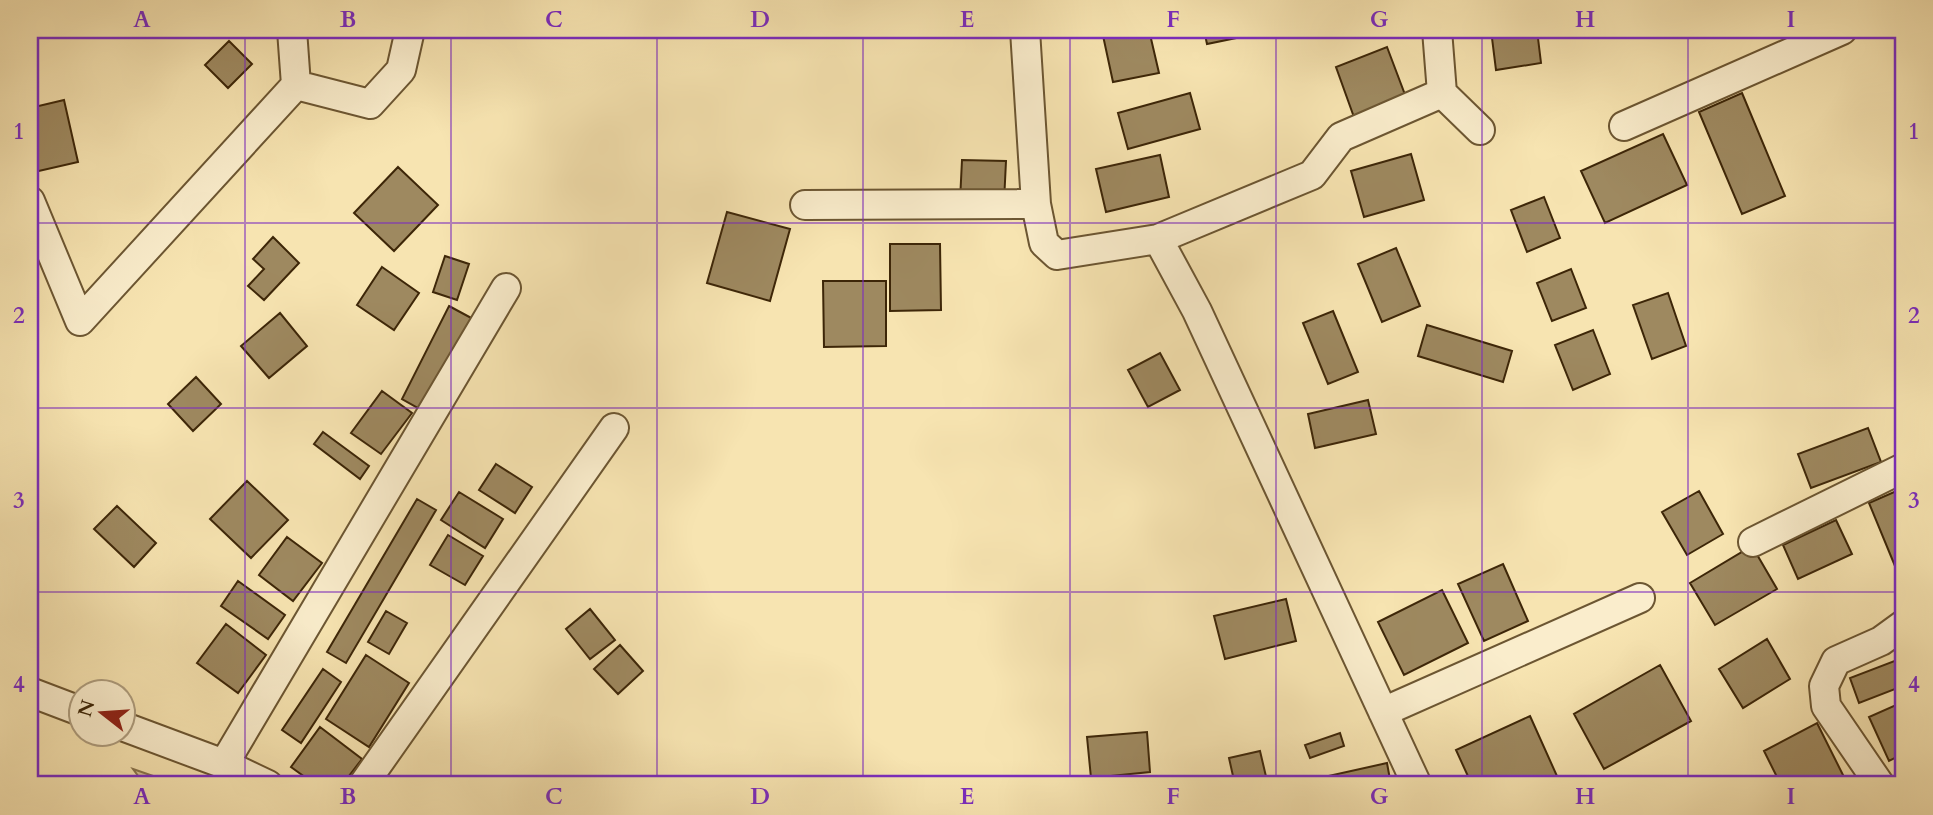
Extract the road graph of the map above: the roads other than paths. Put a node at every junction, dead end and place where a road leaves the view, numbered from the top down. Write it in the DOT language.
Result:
graph roads {
  1 [pos="292,30"];
  2 [pos="410,30"];
  3 [pos="1026,30"];
  4 [pos="1437,30"];
  5 [pos="1842,30"];
  6 [pos="296,85"];
  7 [pos="1441,93"];
  8 [pos="1624,126"];
  9 [pos="1480,130"];
  10 [pos="30,201"];
  11 [pos="1036,204"];
  12 [pos="805,205"];
  13 [pos="1158,239"];
  14 [pos="506,288"];
  15 [pos="614,428"];
  16 [pos="1903,468"];
  17 [pos="1753,542"];
  18 [pos="1640,597"];
  19 [pos="1903,625"];
  20 [pos="30,692"];
  21 [pos="66,706"];
  22 [pos="1383,712"];
  23 [pos="136,731"];
  24 [pos="224,764"];
  25 [pos="268,785"];
  26 [pos="363,785"];
  27 [pos="1417,785"];
  28 [pos="1880,785"];
  1 -- 6 [label="street"];
  2 -- 6 [label="street"];
  3 -- 11 [label="street"];
  4 -- 7 [label="street"];
  5 -- 8 [label="street"];
  6 -- 10 [label="street"];
  7 -- 9 [label="street"];
  7 -- 13 [label="street"];
  11 -- 12 [label="street"];
  11 -- 13 [label="street"];
  13 -- 22 [label="street"];
  14 -- 24 [label="street"];
  15 -- 26 [label="street"];
  16 -- 17 [label="street"];
  18 -- 22 [label="street"];
  19 -- 28 [label="street"];
  20 -- 21 [label="street"];
  22 -- 27 [label="street"];
  23 -- 24 [label="street"];
  24 -- 25 [label="street"];
}
